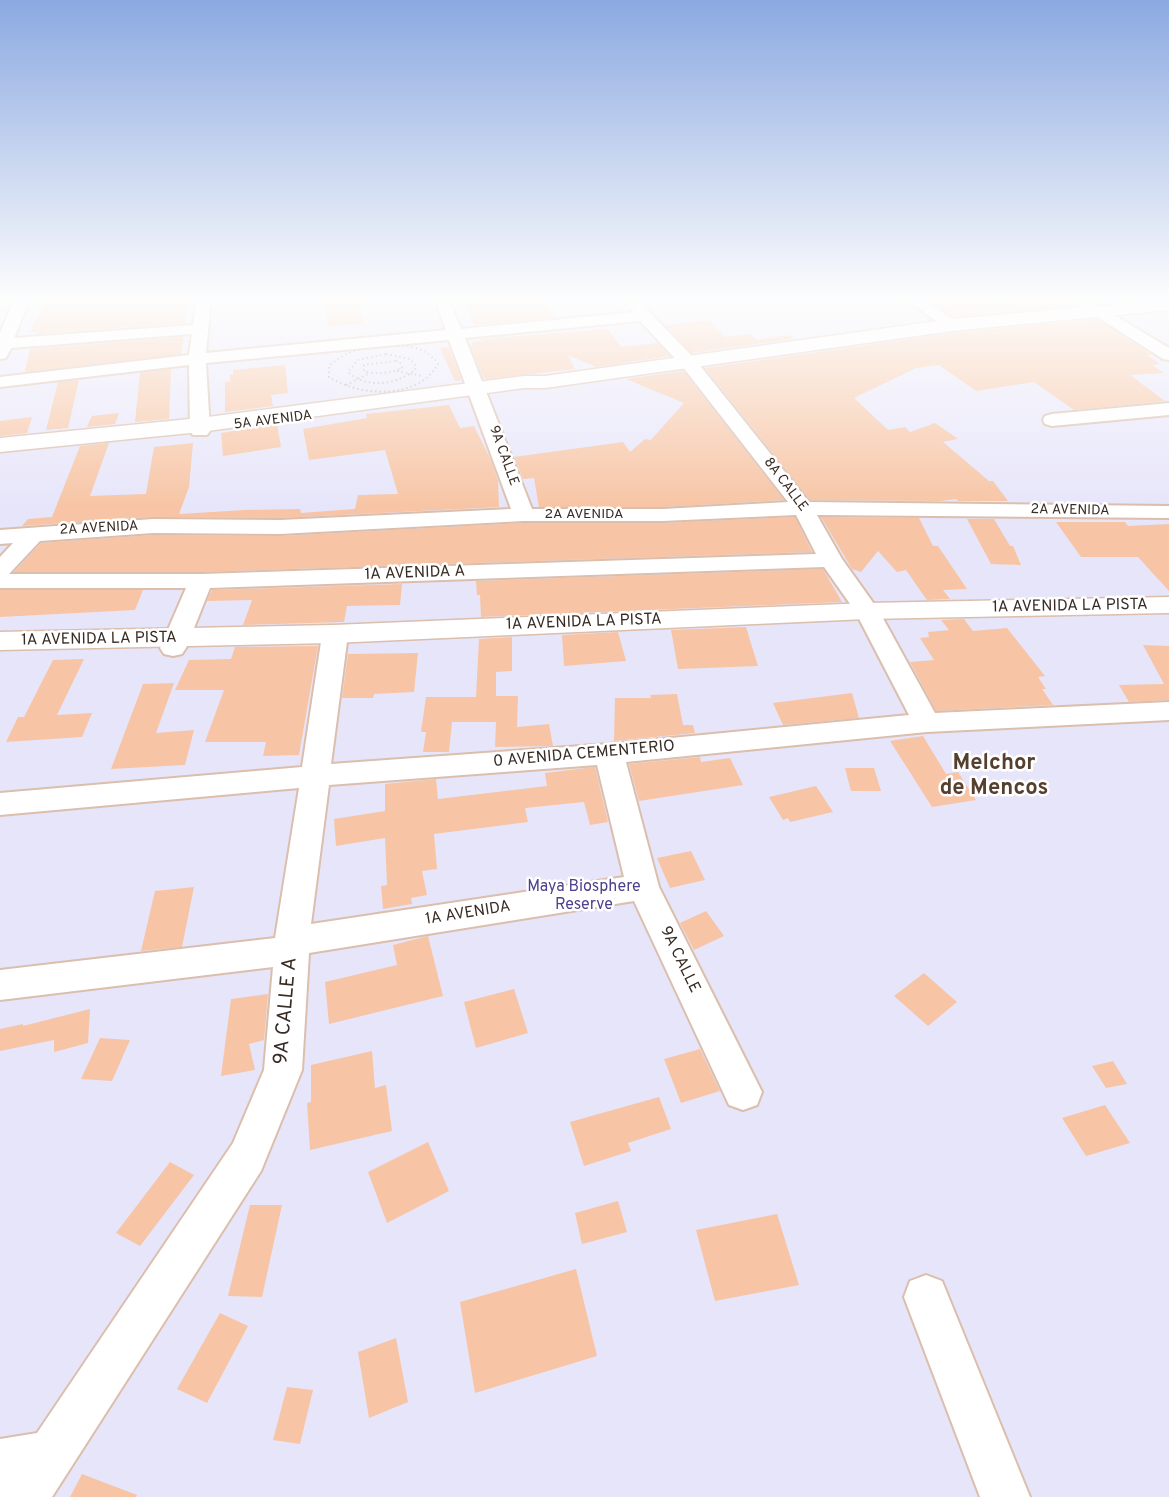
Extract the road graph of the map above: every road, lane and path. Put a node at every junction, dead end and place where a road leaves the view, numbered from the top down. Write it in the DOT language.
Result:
graph roads {
  1 [pos="121,368"];
  2 [pos="197,368"];
  3 [pos="330,368"];
  4 [pos="350,368"];
  5 [pos="363,368"];
  6 [pos="402,368"];
  7 [pos="416,368"];
  8 [pos="436,368"];
  9 [pos="469,368"];
  10 [pos="646,368"];
  11 [pos="693,368"];
  12 [pos="348,372"];
  13 [pos="370,373"];
  14 [pos="0,382"];
  15 [pos="354,390"];
  16 [pos="478,391"];
  17 [pos="1169,409"];
  18 [pos="1052,420"];
  19 [pos="200,428"];
  20 [pos="102,438"];
  21 [pos="0,445"];
  22 [pos="0,452"];
  23 [pos="803,507"];
  24 [pos="1169,512"];
  25 [pos="524,515"];
  26 [pos="35,533"];
  27 [pos="0,537"];
  28 [pos="831,561"];
  29 [pos="0,570"];
  30 [pos="0,581"];
  31 [pos="201,581"];
  32 [pos="1168,609"];
  33 [pos="870,617"];
  34 [pos="333,638"];
  35 [pos="0,641"];
  36 [pos="176,643"];
  37 [pos="0,652"];
  38 [pos="1169,711"];
  39 [pos="927,723"];
  40 [pos="609,754"];
  41 [pos="314,776"];
  42 [pos="0,804"];
  43 [pos="643,887"];
  44 [pos="292,946"];
  45 [pos="0,985"];
  46 [pos="743,1092"];
  47 [pos="926,1298"];
  48 [pos="49,1455"];
  49 [pos="0,1464"];
  50 [pos="23,1497"];
  51 [pos="1005,1497"];
  1 -- 14 [label="street"];
  2 -- 19 [label="street"];
  3 -- 15 [label="path"];
  4 -- 12 [label="path"];
  5 -- 13 [label="path"];
  6 -- 13 [label="path"];
  7 -- 12 [label="path"];
  8 -- 15 [label="path"];
  9 -- 16 [label="street, 9A CALLE"];
  10 -- 16 [label="street, 5A AVENIDA"];
  11 -- 23 [label="street, 8A CALLE"];
  16 -- 19 [label="street, 5A AVENIDA"];
  16 -- 25 [label="street, 9A CALLE"];
  17 -- 18 [label="street"];
  19 -- 20 [label="street, 5A AVENIDA"];
  20 -- 21 [label="street, 5A AVENIDA"];
  20 -- 22 [label="street, 5A AVENIDA"];
  23 -- 24 [label="street, 2A AVENIDA"];
  23 -- 25 [label="street, 2A AVENIDA"];
  23 -- 28 [label="street, 8A CALLE"];
  25 -- 26 [label="street, 2A AVENIDA"];
  26 -- 27 [label="street, 2A AVENIDA"];
  26 -- 29 [label="street"];
  28 -- 31 [label="street, 1A AVENIDA A"];
  28 -- 33 [label="street, 8A CALLE"];
  30 -- 31 [label="street, 1A AVENIDA A"];
  31 -- 36 [label="street"];
  32 -- 33 [label="street, 1A AVENIDA LA PISTA"];
  33 -- 34 [label="street, 1A AVENIDA LA PISTA"];
  33 -- 39 [label="street, 8A CALLE"];
  34 -- 36 [label="street, 1A AVENIDA LA PISTA"];
  34 -- 41 [label="street, 9A CALLE A"];
  35 -- 36 [label="street, 1A AVENIDA LA PISTA"];
  36 -- 37 [label="street, 1A AVENIDA LA PISTA"];
  38 -- 39 [label="street, 0 AVENIDA CEMENTERIO"];
  39 -- 40 [label="street, 0 AVENIDA CEMENTERIO"];
  40 -- 41 [label="street, 0 AVENIDA CEMENTERIO"];
  40 -- 43 [label="street, 9A CALLE"];
  41 -- 42 [label="street, 0 AVENIDA CEMENTERIO"];
  41 -- 44 [label="street, 9A CALLE A"];
  43 -- 44 [label="street, 1A AVENIDA"];
  43 -- 46 [label="street, 9A CALLE"];
  44 -- 45 [label="street, 1A AVENIDA"];
  44 -- 48 [label="street, 9A CALLE A"];
  47 -- 51 [label="street"];
  48 -- 49 [label="street"];
  48 -- 50 [label="street, 9A CALLE A"];
}
